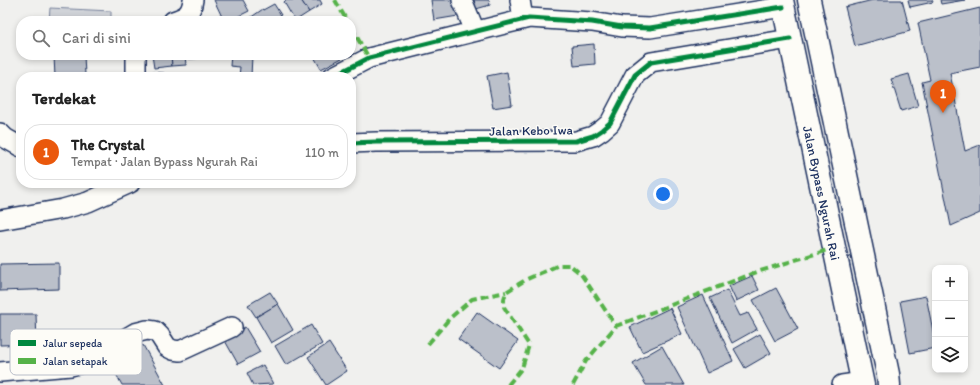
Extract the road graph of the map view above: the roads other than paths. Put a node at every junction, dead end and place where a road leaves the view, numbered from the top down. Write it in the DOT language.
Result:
graph roads {
  1 [pos="193,0"];
  2 [pos="462,0"];
  3 [pos="520,0"];
  4 [pos="808,0"];
  5 [pos="783,3"];
  6 [pos="185,16"];
  7 [pos="523,19"];
  8 [pos="475,31"];
  9 [pos="790,39"];
  10 [pos="136,60"];
  11 [pos="136,72"];
  12 [pos="342,72"];
  13 [pos="0,132"];
  14 [pos="356,143"];
  15 [pos="16,144"];
  16 [pos="112,188"];
  17 [pos="0,220"];
  18 [pos="232,327"];
  19 [pos="142,331"];
  20 [pos="856,384"];
  21 [pos="889,385"];
  1 -- 6 [label="street"];
  2 -- 8 [label="street"];
  3 -- 7 [label="street"];
  4 -- 21 [label="highway, Jalan Bypass Ngurah Rai"];
  5 -- 7 [label="street"];
  5 -- 9 [label="highway, Jalan Bypass Ngurah Rai"];
  7 -- 8 [label="street"];
  8 -- 12 [label="street"];
  9 -- 14 [label="street, Jalan Kebo Iwa"];
  9 -- 20 [label="highway, Jalan Bypass Ngurah Rai"];
  10 -- 11 [label="street"];
  13 -- 15 [label="street"];
  16 -- 17 [label="street"];
  18 -- 19 [label="street"];
}
